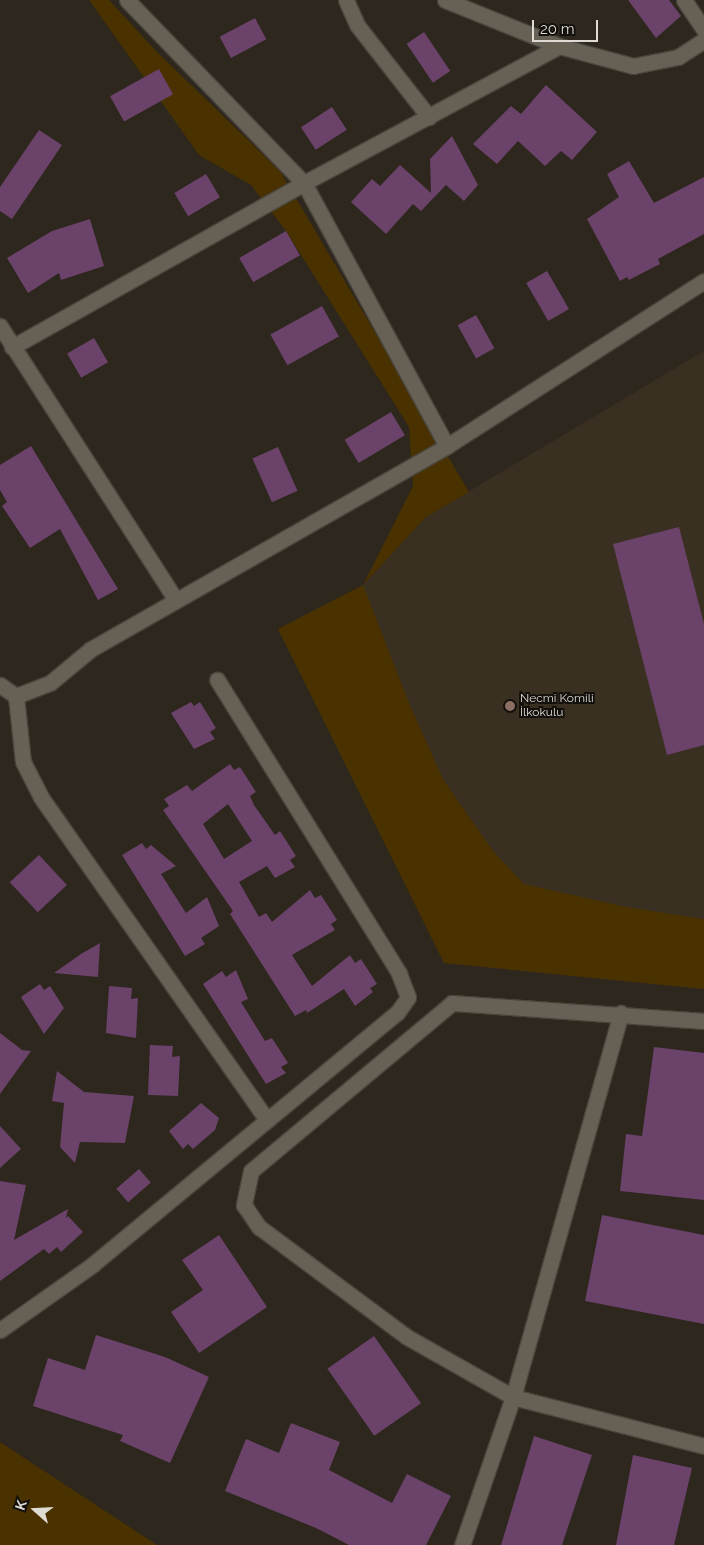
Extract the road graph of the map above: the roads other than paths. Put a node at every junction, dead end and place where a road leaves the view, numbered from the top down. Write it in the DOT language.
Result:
graph roads {
  1 [pos="127,0"];
  2 [pos="346,0"];
  3 [pos="445,0"];
  4 [pos="684,0"];
  5 [pos="704,30"];
  6 [pos="704,40"];
  7 [pos="559,46"];
  8 [pos="429,117"];
  9 [pos="304,183"];
  10 [pos="704,281"];
  11 [pos="0,326"];
  12 [pos="12,347"];
  13 [pos="447,446"];
  14 [pos="175,599"];
  15 [pos="216,680"];
  16 [pos="0,685"];
  17 [pos="16,696"];
  18 [pos="622,1013"];
  19 [pos="704,1021"];
  20 [pos="267,1120"];
  21 [pos="0,1330"];
  22 [pos="513,1397"];
  23 [pos="704,1446"];
  24 [pos="462,1545"];
  1 -- 9 [label="street"];
  2 -- 8 [label="street"];
  3 -- 7 [label="street"];
  4 -- 5 [label="street"];
  6 -- 7 [label="street"];
  7 -- 8 [label="street"];
  8 -- 9 [label="street"];
  9 -- 12 [label="street"];
  9 -- 13 [label="street"];
  10 -- 13 [label="street"];
  11 -- 12 [label="street"];
  12 -- 14 [label="street"];
  13 -- 14 [label="street"];
  14 -- 17 [label="street"];
  15 -- 20 [label="street"];
  16 -- 17 [label="street"];
  17 -- 20 [label="street"];
  18 -- 19 [label="street"];
  18 -- 22 [label="street"];
  18 -- 22 [label="street"];
  20 -- 21 [label="street"];
  22 -- 23 [label="street"];
  22 -- 24 [label="street"];
}
